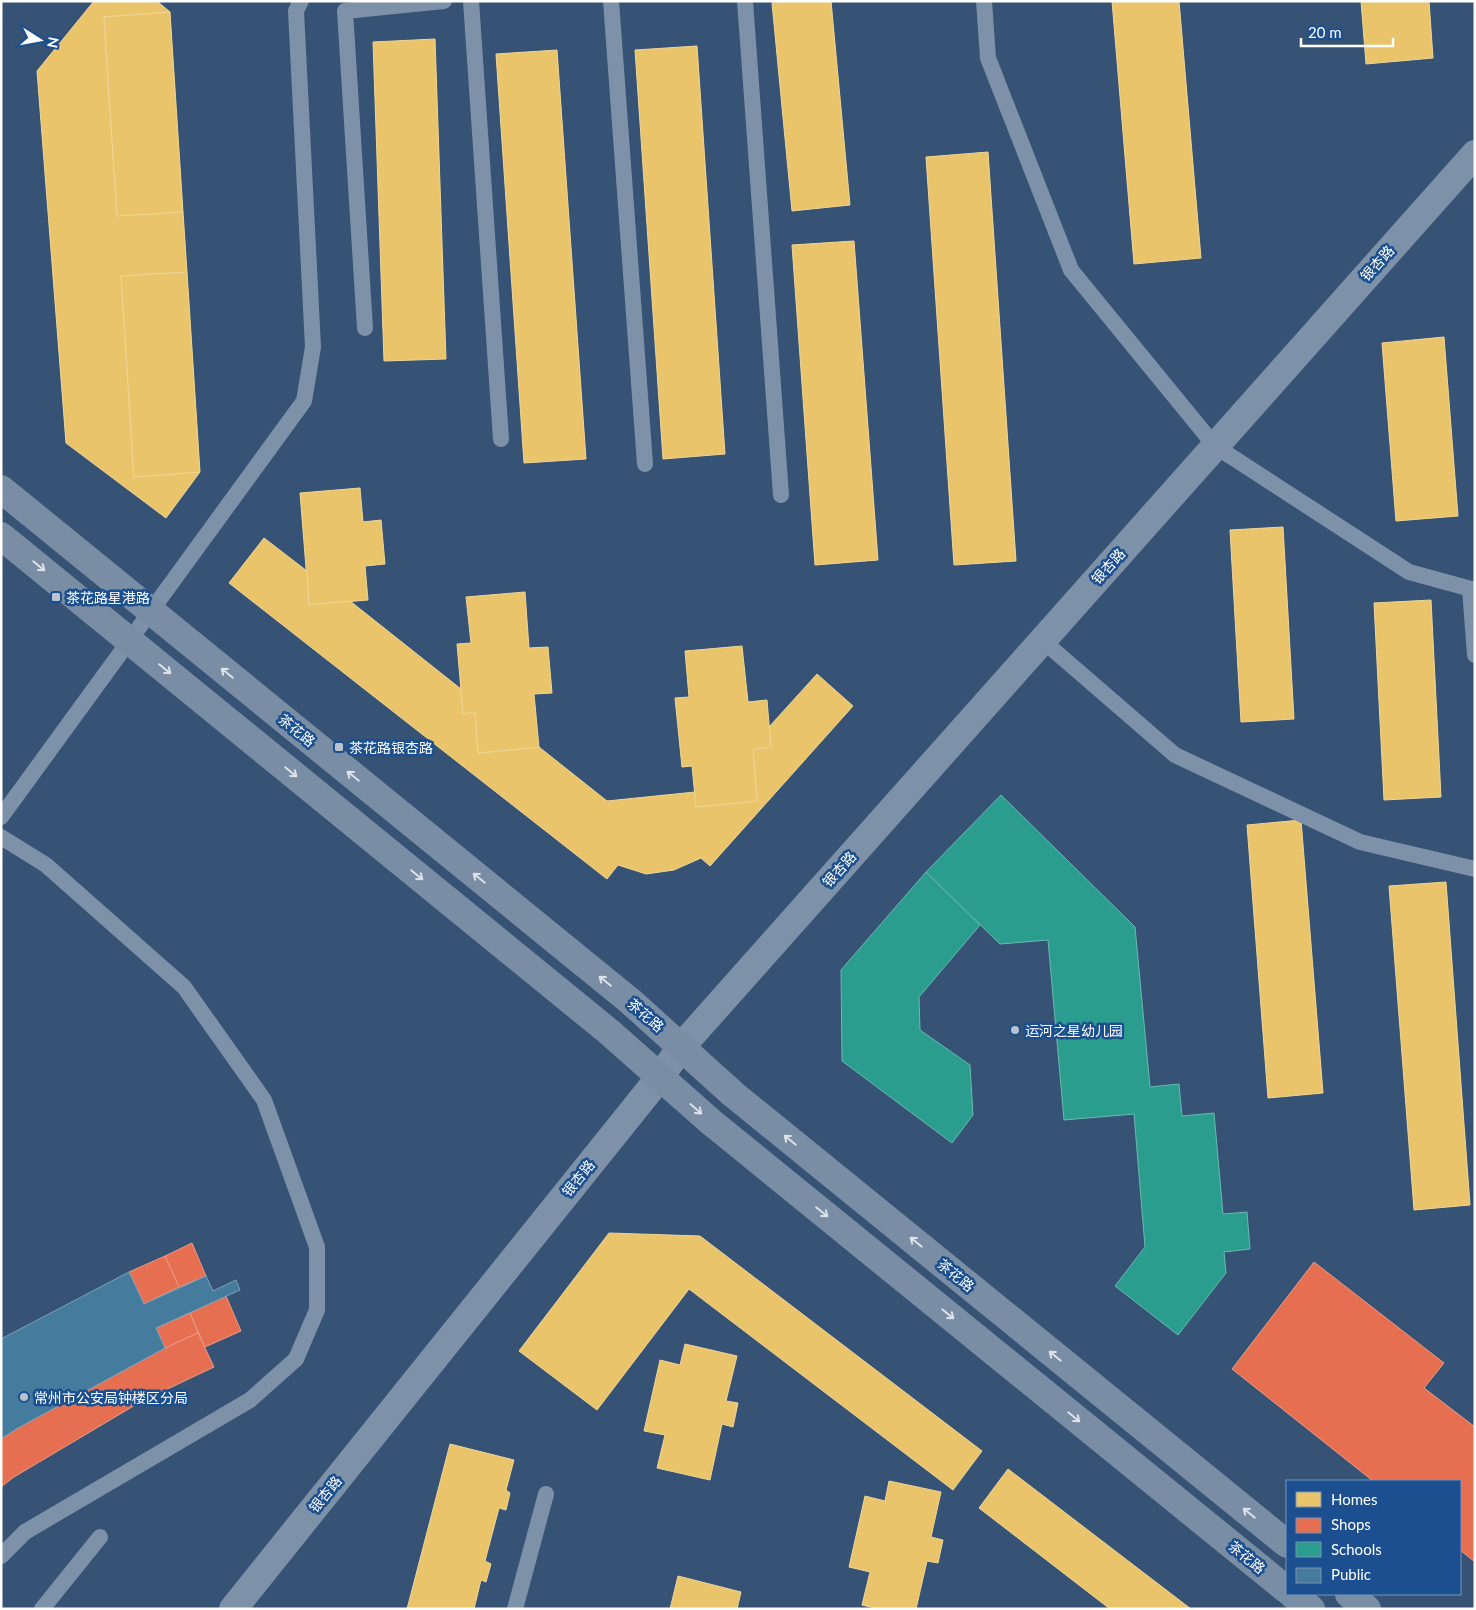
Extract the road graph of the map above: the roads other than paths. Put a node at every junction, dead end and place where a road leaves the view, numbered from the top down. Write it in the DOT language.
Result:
graph roads {
  1 [pos="301,1"];
  2 [pos="444,1"];
  3 [pos="471,1"];
  4 [pos="611,1"];
  5 [pos="745,1"];
  6 [pos="984,1"];
  7 [pos="1475,154"];
  8 [pos="365,328"];
  9 [pos="501,439"];
  10 [pos="1215,446"];
  11 [pos="645,464"];
  12 [pos="1,489"];
  13 [pos="781,495"];
  14 [pos="1,536"];
  15 [pos="1473,589"];
  16 [pos="151,611"];
  17 [pos="130,640"];
  18 [pos="1042,640"];
  19 [pos="1475,655"];
  20 [pos="1,817"];
  21 [pos="1,837"];
  22 [pos="1475,869"];
  23 [pos="682,1047"];
  24 [pos="660,1077"];
  25 [pos="546,1494"];
  26 [pos="100,1537"];
  27 [pos="1286,1543"];
  28 [pos="1,1556"];
  29 [pos="1286,1589"];
  30 [pos="1293,1595"];
  31 [pos="1349,1595"];
  32 [pos="42,1609"];
  33 [pos="233,1609"];
  34 [pos="515,1609"];
  35 [pos="1311,1609"];
  36 [pos="1367,1609"];
  1 -- 16 [label="lane"];
  2 -- 8 [label="lane"];
  3 -- 9 [label="lane"];
  4 -- 11 [label="lane"];
  5 -- 13 [label="lane"];
  6 -- 10 [label="lane"];
  7 -- 10 [label="street, 银杏路"];
  10 -- 15 [label="lane"];
  10 -- 18 [label="street, 银杏路"];
  12 -- 16 [label="main road, 茶花路"];
  14 -- 17 [label="main road, 茶花路, one-way"];
  15 -- 19 [label="lane"];
  16 -- 17 [label="lane"];
  23 -- 16 [label="main road, 茶花路, one-way"];
  17 -- 20 [label="lane"];
  17 -- 24 [label="main road, 茶花路, one-way"];
  18 -- 22 [label="lane"];
  18 -- 23 [label="street, 银杏路"];
  21 -- 28 [label="lane"];
  23 -- 24 [label="street, 银杏路"];
  27 -- 23 [label="main road, 茶花路, one-way"];
  24 -- 29 [label="main road, 茶花路, one-way"];
  24 -- 33 [label="street, 银杏路"];
  25 -- 34 [label="lane"];
  26 -- 32 [label="lane"];
  30 -- 35 [label="main road"];
  31 -- 36 [label="main road"];
}
